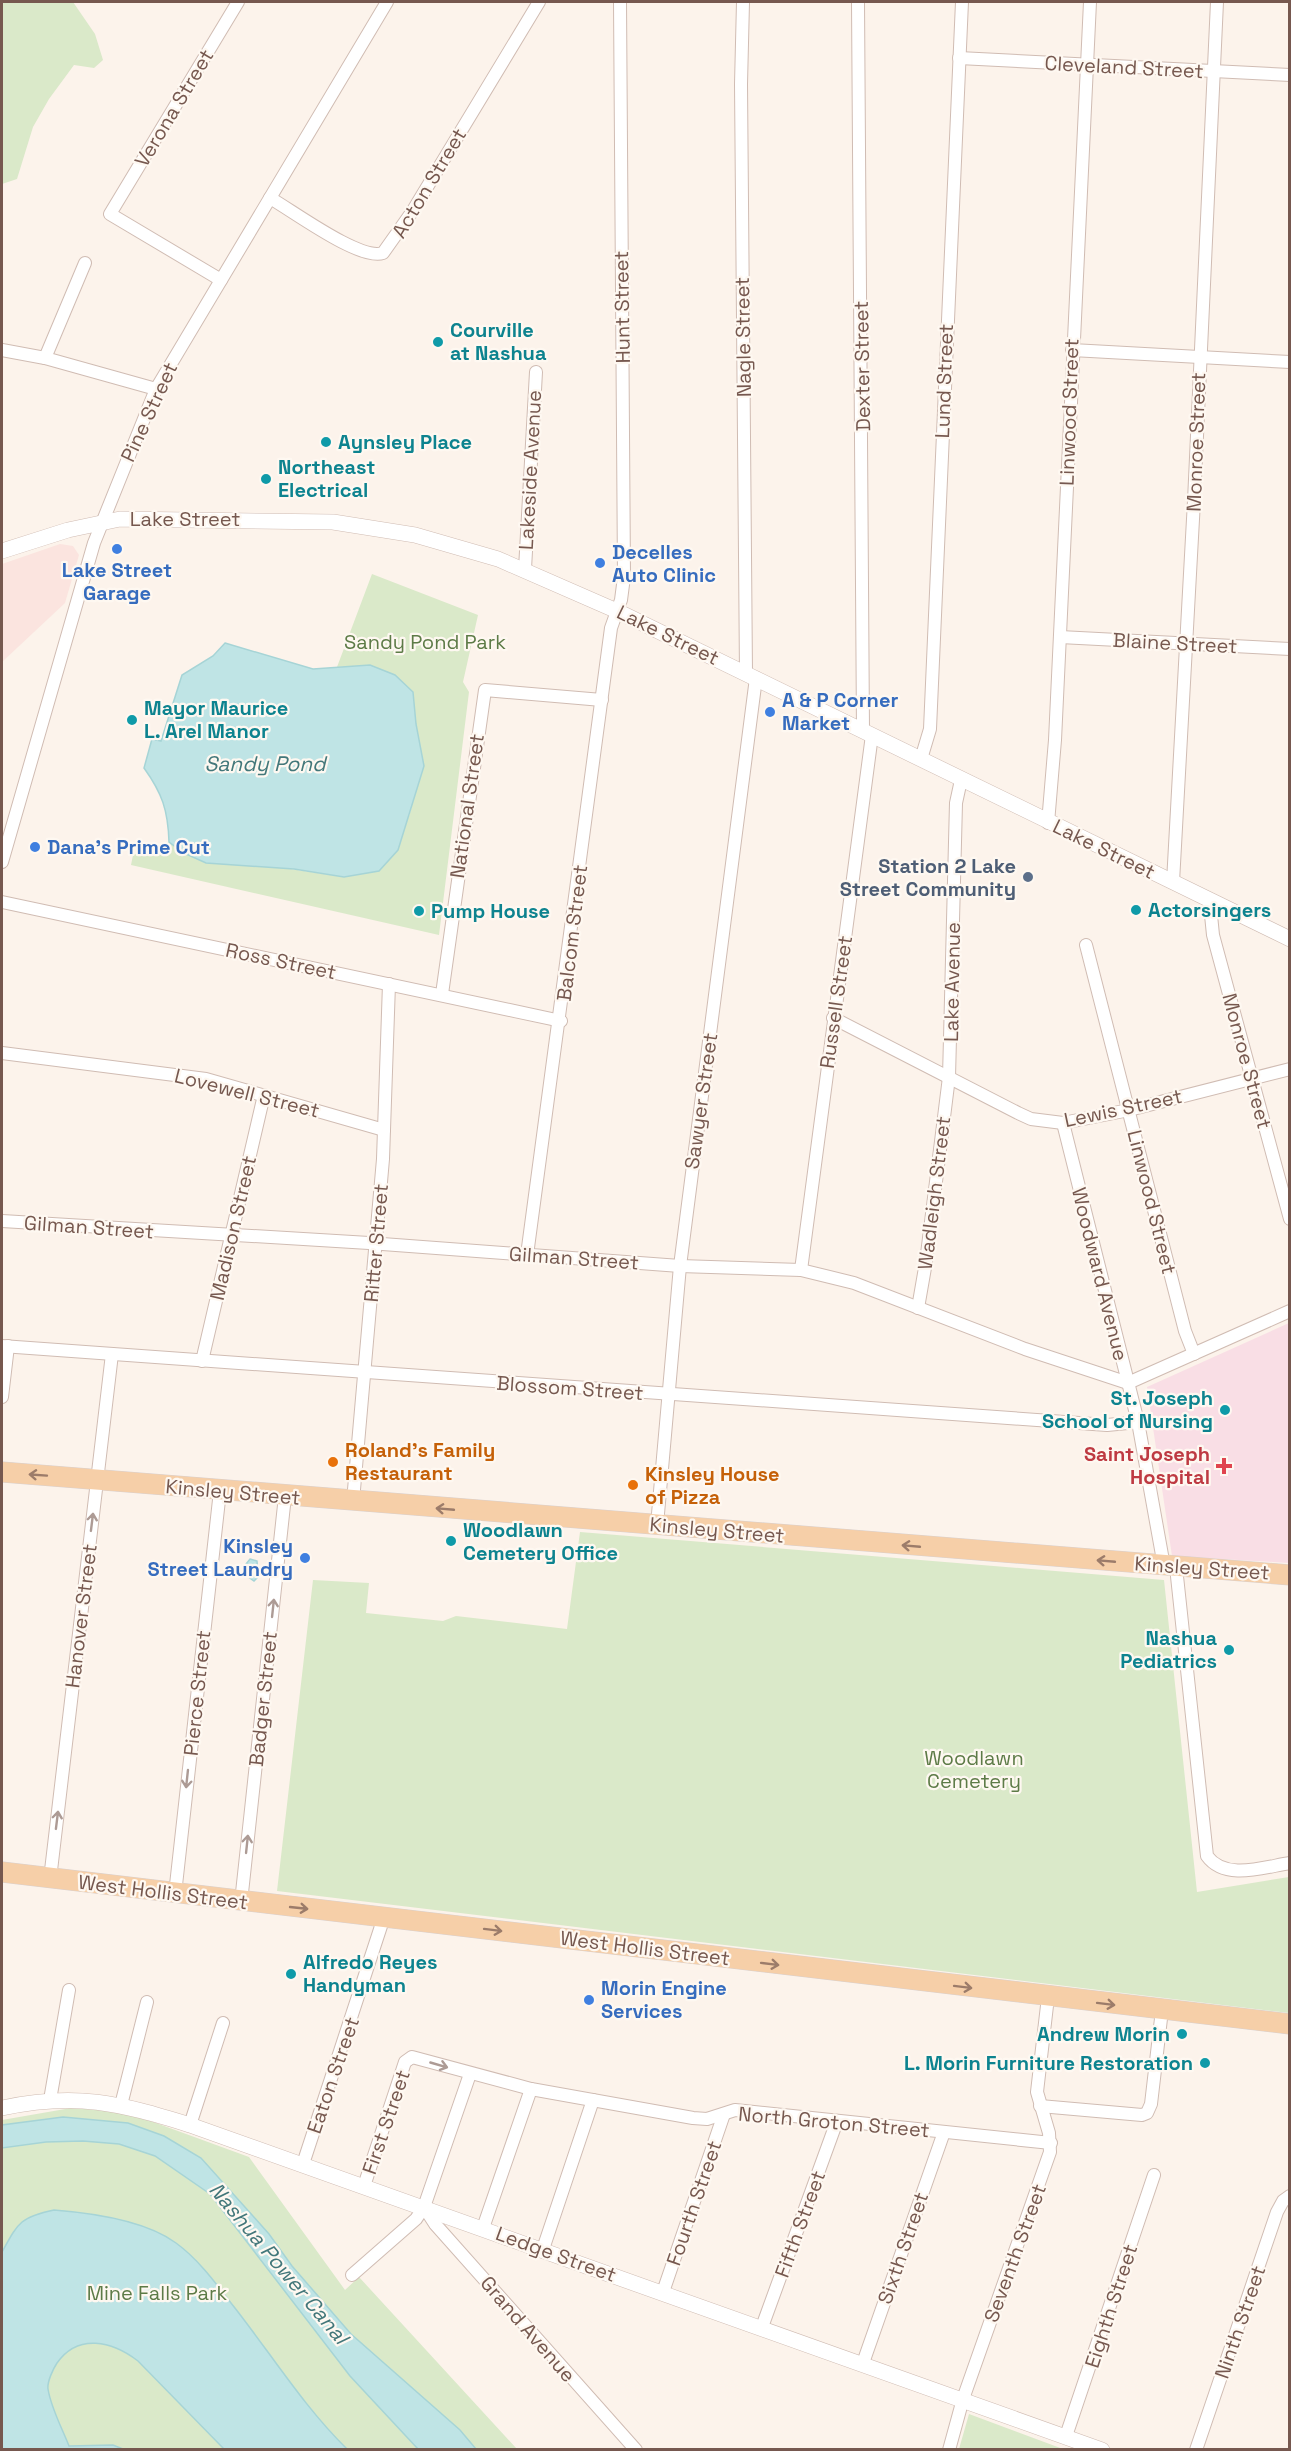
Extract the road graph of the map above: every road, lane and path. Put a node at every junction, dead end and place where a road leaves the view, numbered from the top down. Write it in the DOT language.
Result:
graph roads {
  1 [pos="238,2"];
  2 [pos="387,2"];
  3 [pos="539,2"];
  4 [pos="620,2"];
  5 [pos="743,2"];
  6 [pos="858,2"];
  7 [pos="962,2"];
  8 [pos="1090,2"];
  9 [pos="1216,2"];
  10 [pos="959,58"];
  11 [pos="1088,66"];
  12 [pos="1213,72"];
  13 [pos="1290,75"];
  14 [pos="270,198"];
  15 [pos="85,262"];
  16 [pos="220,280"];
  17 [pos="2,350"];
  18 [pos="1072,350"];
  19 [pos="1199,357"];
  20 [pos="45,358"];
  21 [pos="1290,362"];
  22 [pos="536,372"];
  23 [pos="156,389"];
  24 [pos="103,522"];
  25 [pos="2,551"];
  26 [pos="525,569"];
  27 [pos="617,611"];
  28 [pos="1060,637"];
  29 [pos="1186,645"];
  30 [pos="1290,649"];
  31 [pos="751,676"];
  32 [pos="602,700"];
  33 [pos="868,733"];
  34 [pos="921,759"];
  35 [pos="961,780"];
  36 [pos="1048,823"];
  37 [pos="2,862"];
  38 [pos="1173,882"];
  39 [pos="2,902"];
  40 [pos="1214,903"];
  41 [pos="1290,939"];
  42 [pos="1086,945"];
  43 [pos="389,984"];
  44 [pos="442,994"];
  45 [pos="833,1018"];
  46 [pos="561,1021"];
  47 [pos="2,1053"];
  48 [pos="1290,1069"];
  49 [pos="949,1077"];
  50 [pos="1252,1078"];
  51 [pos="264,1095"];
  52 [pos="1129,1110"];
  53 [pos="1063,1123"];
  54 [pos="384,1130"];
  55 [pos="1290,1219"];
  56 [pos="2,1221"];
  57 [pos="230,1236"];
  58 [pos="376,1244"];
  59 [pos="527,1255"];
  60 [pos="680,1266"];
  61 [pos="801,1270"];
  62 [pos="918,1308"];
  63 [pos="1290,1311"];
  64 [pos="5,1346"];
  65 [pos="112,1354"];
  66 [pos="1194,1354"];
  67 [pos="202,1361"];
  68 [pos="366,1372"];
  69 [pos="1128,1383"];
  70 [pos="669,1395"];
  71 [pos="2,1397"];
  72 [pos="1138,1422"];
  73 [pos="2,1472"];
  74 [pos="97,1479"];
  75 [pos="220,1491"];
  76 [pos="285,1496"];
  77 [pos="353,1501"];
  78 [pos="657,1525"];
  79 [pos="1170,1566"];
  80 [pos="1290,1575"];
  81 [pos="1290,1863"];
  82 [pos="2,1872"];
  83 [pos="50,1879"];
  84 [pos="175,1894"];
  85 [pos="241,1902"];
  86 [pos="384,1917"];
  87 [pos="69,1990"];
  88 [pos="1048,1997"];
  89 [pos="147,2002"];
  90 [pos="1162,2010"];
  91 [pos="223,2023"];
  92 [pos="1290,2024"];
  93 [pos="408,2058"];
  94 [pos="470,2074"];
  95 [pos="531,2090"];
  96 [pos="50,2100"];
  97 [pos="593,2100"];
  98 [pos="121,2104"];
  99 [pos="1040,2106"];
  100 [pos="2,2108"];
  101 [pos="724,2114"];
  102 [pos="837,2121"];
  103 [pos="190,2125"];
  104 [pos="944,2132"];
  105 [pos="1051,2143"];
  106 [pos="303,2164"];
  107 [pos="1154,2175"];
  108 [pos="364,2186"];
  109 [pos="1288,2196"];
  110 [pos="424,2207"];
  111 [pos="483,2228"];
  112 [pos="543,2249"];
  113 [pos="352,2275"];
  114 [pos="663,2292"];
  115 [pos="762,2327"];
  116 [pos="863,2363"];
  117 [pos="963,2399"];
  118 [pos="1066,2436"];
  119 [pos="636,2450"];
  120 [pos="949,2450"];
  121 [pos="1102,2450"];
  122 [pos="1196,2450"];
  1 -- 16 [label="street, Verona Street"];
  2 -- 14 [label="street, Pine Street"];
  3 -- 14 [label="street, Acton Street"];
  4 -- 27 [label="street, Hunt Street"];
  5 -- 31 [label="street, Nagle Street"];
  6 -- 33 [label="street, Dexter Street"];
  7 -- 10 [label="street, Lund Street"];
  8 -- 11 [label="street, Linwood Street"];
  9 -- 12 [label="street, Monroe Street"];
  10 -- 11 [label="street, Cleveland Street"];
  10 -- 34 [label="street, Lund Street"];
  11 -- 12 [label="street, Cleveland Street"];
  11 -- 18 [label="street, Linwood Street"];
  12 -- 13 [label="street, Cleveland Street"];
  12 -- 19 [label="street, Monroe Street"];
  14 -- 16 [label="street, Pine Street"];
  15 -- 20 [label="street"];
  16 -- 23 [label="street, Pine Street"];
  17 -- 20 [label="street"];
  18 -- 19 [label="street"];
  18 -- 28 [label="street, Linwood Street"];
  19 -- 21 [label="street"];
  19 -- 29 [label="street, Monroe Street"];
  20 -- 23 [label="street"];
  22 -- 26 [label="street, Lakeside Avenue"];
  23 -- 24 [label="street, Pine Street"];
  24 -- 25 [label="street, Lake Street"];
  24 -- 26 [label="street, Lake Street"];
  24 -- 37 [label="street, Pine Street"];
  26 -- 27 [label="street, Lake Street"];
  27 -- 31 [label="street, Lake Street"];
  27 -- 32 [label="street, Balcom Street"];
  28 -- 29 [label="street, Blaine Street"];
  28 -- 36 [label="street, Linwood Street"];
  29 -- 30 [label="street, Blaine Street"];
  29 -- 38 [label="street, Monroe Street"];
  31 -- 33 [label="street, Lake Street"];
  31 -- 60 [label="street, Sawyer Street"];
  32 -- 44 [label="street, National Street"];
  32 -- 46 [label="street, Balcom Street"];
  33 -- 34 [label="street, Lake Street"];
  33 -- 45 [label="street, Russell Street"];
  34 -- 35 [label="street, Lake Street"];
  35 -- 36 [label="street, Lake Street"];
  35 -- 49 [label="street, Lake Avenue"];
  36 -- 38 [label="street, Lake Street"];
  38 -- 40 [label="street, Lake Street"];
  39 -- 43 [label="street, Ross Street"];
  40 -- 41 [label="street, Lake Street"];
  40 -- 50 [label="street, Monroe Street"];
  42 -- 52 [label="street, Linwood Street"];
  43 -- 44 [label="street, Ross Street"];
  43 -- 54 [label="street, Ritter Street"];
  44 -- 46 [label="street, Ross Street"];
  45 -- 49 [label="street, Lewis Street"];
  45 -- 61 [label="street, Russell Street"];
  46 -- 59 [label="street, Balcom Street"];
  47 -- 51 [label="street, Lovewell Street"];
  48 -- 50 [label="street, Lewis Street"];
  49 -- 53 [label="street, Lewis Street"];
  49 -- 62 [label="street, Wadleigh Street"];
  50 -- 52 [label="street, Lewis Street"];
  50 -- 55 [label="street, Monroe Street"];
  51 -- 54 [label="street, Lovewell Street"];
  51 -- 57 [label="street, Madison Street"];
  52 -- 53 [label="street, Lewis Street"];
  52 -- 66 [label="street, Linwood Street"];
  53 -- 69 [label="street, Woodward Avenue"];
  54 -- 58 [label="street, Ritter Street"];
  56 -- 57 [label="street, Gilman Street"];
  57 -- 58 [label="street, Gilman Street"];
  57 -- 67 [label="street, Madison Street"];
  58 -- 59 [label="street, Gilman Street"];
  58 -- 68 [label="street, Ritter Street"];
  59 -- 60 [label="street, Gilman Street"];
  60 -- 61 [label="street, Gilman Street"];
  60 -- 70 [label="street, Sawyer Street"];
  61 -- 62 [label="street, Gilman Street"];
  62 -- 69 [label="street, Gilman Street"];
  63 -- 66 [label="street"];
  64 -- 65 [label="street, Blossom Street"];
  64 -- 71 [label="street"];
  65 -- 67 [label="street, Blossom Street"];
  65 -- 74 [label="street, Hanover Street"];
  66 -- 69 [label="street"];
  67 -- 68 [label="street, Blossom Street"];
  68 -- 70 [label="street, Blossom Street"];
  68 -- 77 [label="street, Ritter Street"];
  69 -- 72 [label="street, Woodward Avenue"];
  70 -- 72 [label="street, Blossom Street"];
  70 -- 78 [label="street, Sawyer Street"];
  72 -- 79 [label="street, Woodward Avenue"];
  74 -- 73 [label="main road, Kinsley Street, one-way"];
  74 -- 75 [label="main road, Kinsley Street"];
  83 -- 74 [label="street, Hanover Street, one-way"];
  75 -- 76 [label="main road, Kinsley Street"];
  75 -- 84 [label="street, Pierce Street, one-way"];
  76 -- 77 [label="main road, Kinsley Street"];
  85 -- 76 [label="street, Badger Street, one-way"];
  78 -- 77 [label="main road, Kinsley Street, one-way"];
  79 -- 78 [label="main road, Kinsley Street, one-way"];
  79 -- 80 [label="main road, Kinsley Street"];
  79 -- 81 [label="street, Woodward Avenue"];
  82 -- 83 [label="main road, West Hollis Street"];
  83 -- 84 [label="main road, West Hollis Street"];
  84 -- 85 [label="main road, West Hollis Street"];
  85 -- 86 [label="main road, West Hollis Street, one-way"];
  86 -- 88 [label="main road, West Hollis Street, one-way"];
  86 -- 106 [label="street, Eaton Street"];
  87 -- 96 [label="street"];
  88 -- 90 [label="main road, West Hollis Street, one-way"];
  88 -- 99 [label="street"];
  89 -- 98 [label="street"];
  90 -- 92 [label="main road, West Hollis Street"];
  90 -- 99 [label="street"];
  91 -- 103 [label="street"];
  93 -- 94 [label="street, North Groton Street, one-way"];
  93 -- 108 [label="street, First Street"];
  94 -- 95 [label="street, North Groton Street"];
  94 -- 110 [label="street"];
  95 -- 97 [label="street, North Groton Street"];
  95 -- 111 [label="street"];
  96 -- 98 [label="street, Ledge Street"];
  96 -- 100 [label="street, Ledge Street"];
  97 -- 101 [label="street, North Groton Street"];
  97 -- 112 [label="street"];
  98 -- 103 [label="street, Ledge Street"];
  99 -- 105 [label="street"];
  101 -- 102 [label="street, North Groton Street"];
  101 -- 114 [label="street, Fourth Street"];
  102 -- 104 [label="street, North Groton Street"];
  102 -- 115 [label="street, Fifth Street"];
  103 -- 106 [label="street, Ledge Street"];
  104 -- 105 [label="street, North Groton Street"];
  104 -- 116 [label="street, Sixth Street"];
  105 -- 117 [label="street, Seventh Street"];
  106 -- 108 [label="street, Ledge Street"];
  107 -- 118 [label="street, Eighth Street"];
  108 -- 110 [label="street, Ledge Street"];
  109 -- 122 [label="street, Ninth Street"];
  110 -- 111 [label="street, Ledge Street"];
  110 -- 113 [label="street"];
  110 -- 119 [label="street, Grand Avenue"];
  111 -- 112 [label="street, Ledge Street"];
  112 -- 114 [label="street, Ledge Street"];
  114 -- 115 [label="street, Ledge Street"];
  115 -- 116 [label="street, Ledge Street"];
  116 -- 117 [label="street, Ledge Street"];
  117 -- 118 [label="street, Ledge Street"];
  117 -- 120 [label="street, Seventh Street"];
  118 -- 121 [label="street, Ledge Street"];
}
